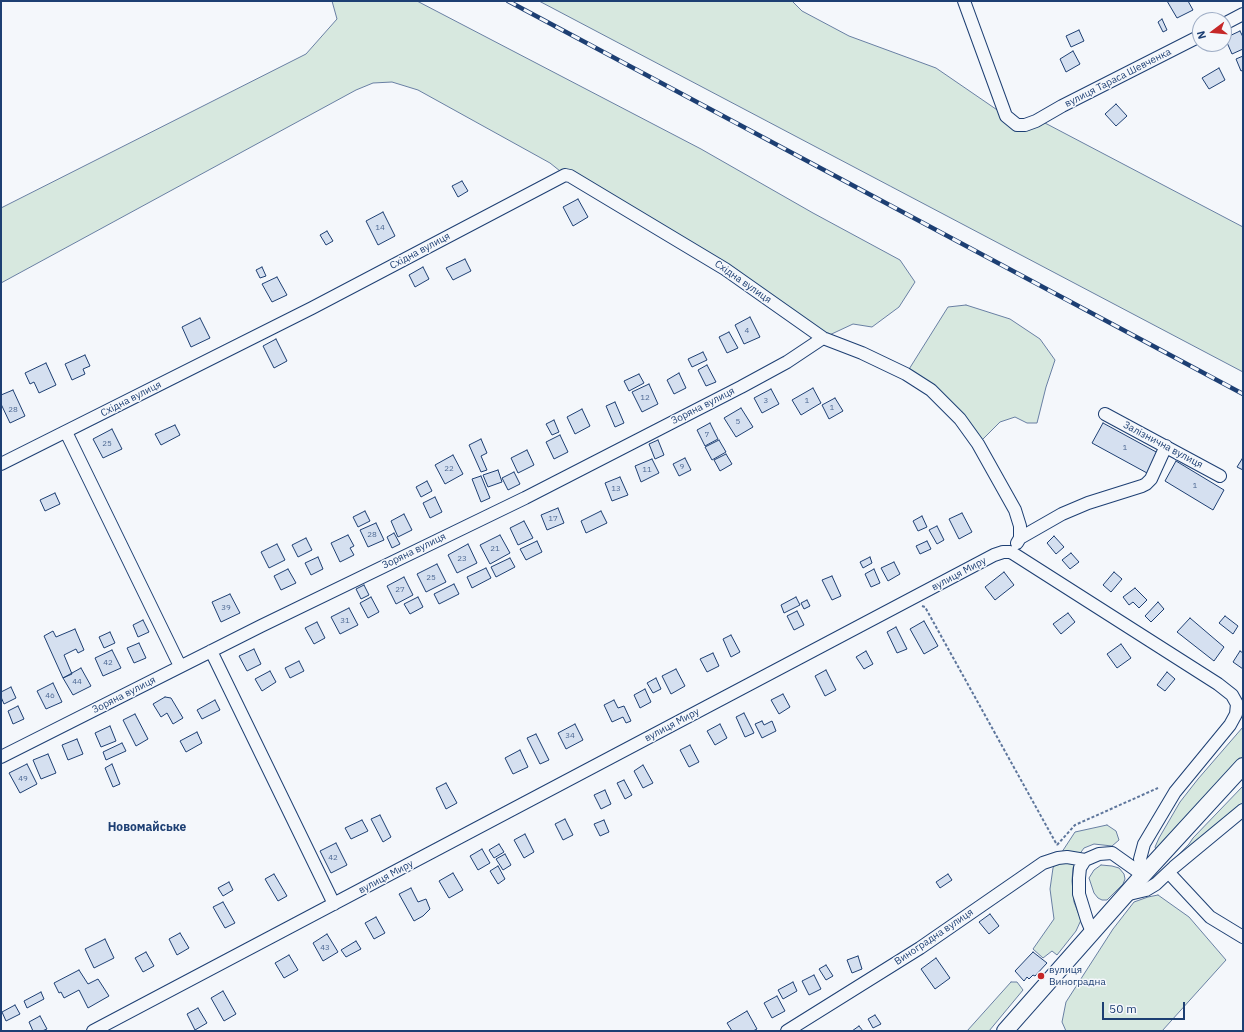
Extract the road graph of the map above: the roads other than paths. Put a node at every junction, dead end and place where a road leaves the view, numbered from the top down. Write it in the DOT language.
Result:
graph roads {
  1 [pos="964,1"];
  2 [pos="1243,14"];
  3 [pos="1232,20"];
  4 [pos="1192,40"];
  5 [pos="823,338"];
  6 [pos="1105,414"];
  7 [pos="66,432"];
  8 [pos="1166,446"];
  9 [pos="1,464"];
  10 [pos="1220,476"];
  11 [pos="1020,538"];
  12 [pos="1010,552"];
  13 [pos="211,651"];
  14 [pos="180,666"];
  15 [pos="1,757"];
  16 [pos="1243,766"];
  17 [pos="1243,810"];
  18 [pos="1085,860"];
  19 [pos="1169,873"];
  20 [pos="1143,875"];
  21 [pos="1125,895"];
  22 [pos="334,904"];
  23 [pos="1092,932"];
  24 [pos="1243,937"];
  25 [pos="1007,1030"];
  26 [pos="93,1031"];
  27 [pos="787,1031"];
  1 -- 4 [label="street, вулиця Тараса Шевченка"];
  2 -- 3 [label="street"];
  5 -- 7 [label="street, Східна вулиця"];
  5 -- 11 [label="street"];
  5 -- 13 [label="street, Зоряна вулиця"];
  6 -- 8 [label="street, Залізнична вулиця"];
  7 -- 9 [label="street, Східна вулиця"];
  7 -- 14 [label="street"];
  8 -- 10 [label="street, Залізнична вулиця"];
  8 -- 11 [label="street"];
  11 -- 12 [label="street"];
  12 -- 20 [label="street"];
  12 -- 22 [label="street, вулиця Миру"];
  13 -- 14 [label="street, Зоряна вулиця"];
  13 -- 22 [label="street"];
  14 -- 15 [label="street, Зоряна вулиця"];
  16 -- 20 [label="main road"];
  17 -- 19 [label="street"];
  18 -- 20 [label="street"];
  18 -- 23 [label="street"];
  18 -- 27 [label="street, Виноградна вулиця"];
  19 -- 21 [label="street"];
  19 -- 24 [label="street"];
  20 -- 21 [label="main road"];
  21 -- 23 [label="main road"];
  22 -- 26 [label="street, вулиця Миру"];
  23 -- 25 [label="main road"];
}
